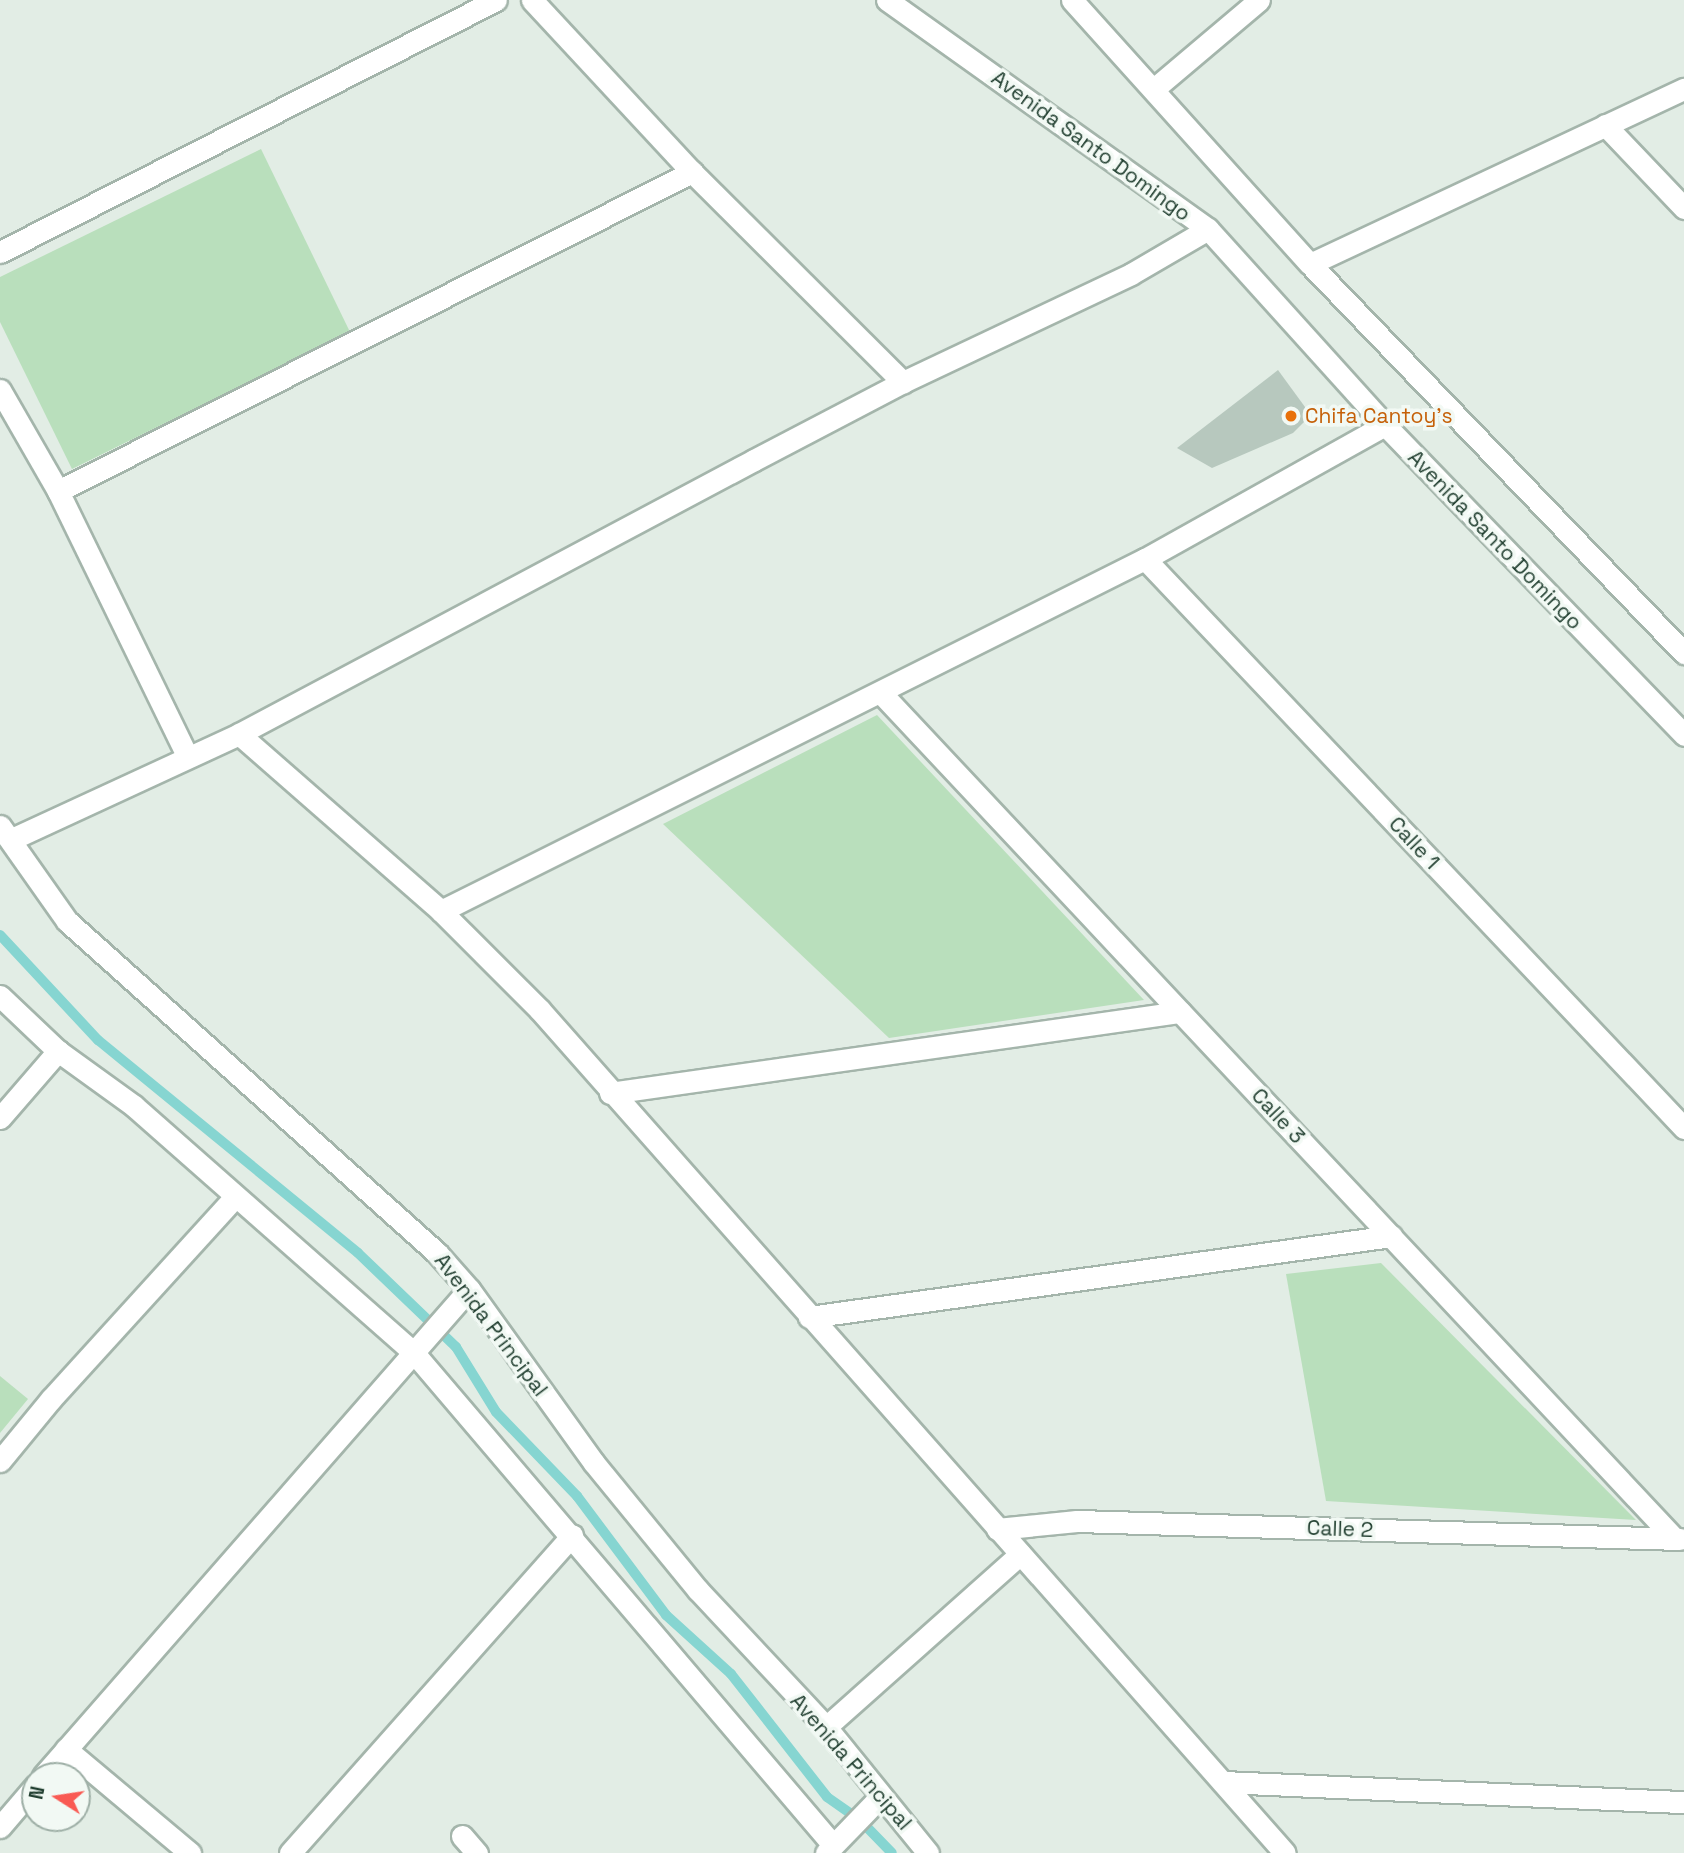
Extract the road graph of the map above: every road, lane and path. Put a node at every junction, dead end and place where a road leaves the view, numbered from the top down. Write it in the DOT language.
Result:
graph roads {
  1 [pos="496,0"];
  2 [pos="532,0"];
  3 [pos="887,0"];
  4 [pos="1072,0"];
  5 [pos="1259,0"];
  6 [pos="1155,88"];
  7 [pos="1684,89"];
  8 [pos="1605,125"];
  9 [pos="692,172"];
  10 [pos="1684,208"];
  11 [pos="1208,229"];
  12 [pos="0,252"];
  13 [pos="1310,264"];
  14 [pos="903,382"];
  15 [pos="0,390"];
  16 [pos="1385,425"];
  17 [pos="58,491"];
  18 [pos="1145,559"];
  19 [pos="1684,653"];
  20 [pos="881,693"];
  21 [pos="239,734"];
  22 [pos="1684,736"];
  23 [pos="188,757"];
  24 [pos="6,832"];
  25 [pos="441,911"];
  26 [pos="0,996"];
  27 [pos="1180,1012"];
  28 [pos="58,1051"];
  29 [pos="610,1093"];
  30 [pos="0,1118"];
  31 [pos="1684,1128"];
  32 [pos="235,1197"];
  33 [pos="1391,1236"];
  34 [pos="469,1289"];
  35 [pos="809,1317"];
  36 [pos="420,1345"];
  37 [pos="0,1461"];
  38 [pos="997,1529"];
  39 [pos="572,1535"];
  40 [pos="1680,1539"];
  41 [pos="1020,1554"];
  42 [pos="826,1727"];
  43 [pos="66,1749"];
  44 [pos="55,1762"];
  45 [pos="1223,1782"];
  46 [pos="881,1796"];
  47 [pos="1684,1802"];
  48 [pos="21,1803"];
  49 [pos="0,1828"];
  50 [pos="462,1836"];
  51 [pos="829,1849"];
  52 [pos="190,1853"];
  53 [pos="290,1853"];
  54 [pos="477,1853"];
  55 [pos="928,1853"];
  56 [pos="1285,1853"];
  1 -- 12 [label="street"];
  2 -- 9 [label="street"];
  3 -- 11 [label="street, Avenida Santo Domingo"];
  4 -- 6 [label="street"];
  5 -- 6 [label="street"];
  6 -- 13 [label="street"];
  7 -- 8 [label="street"];
  8 -- 10 [label="street"];
  8 -- 13 [label="street"];
  9 -- 14 [label="street"];
  9 -- 17 [label="street"];
  11 -- 14 [label="street"];
  11 -- 16 [label="street, Avenida Santo Domingo"];
  13 -- 19 [label="street"];
  14 -- 21 [label="street"];
  15 -- 17 [label="street"];
  16 -- 18 [label="street"];
  16 -- 22 [label="street, Avenida Santo Domingo"];
  17 -- 23 [label="street"];
  18 -- 20 [label="street"];
  18 -- 31 [label="street, Calle 1"];
  20 -- 25 [label="street"];
  20 -- 27 [label="street, Calle 3"];
  21 -- 23 [label="street"];
  21 -- 25 [label="street"];
  23 -- 24 [label="street"];
  24 -- 34 [label="street, Avenida Principal"];
  25 -- 29 [label="street"];
  26 -- 28 [label="street"];
  27 -- 29 [label="street"];
  27 -- 33 [label="street, Calle 3"];
  28 -- 30 [label="street"];
  28 -- 32 [label="street"];
  29 -- 35 [label="street"];
  32 -- 36 [label="street"];
  32 -- 37 [label="street"];
  33 -- 35 [label="street"];
  33 -- 40 [label="street, Calle 3"];
  34 -- 36 [label="street"];
  34 -- 42 [label="street, Avenida Principal"];
  35 -- 38 [label="street"];
  36 -- 39 [label="street"];
  36 -- 43 [label="street"];
  38 -- 40 [label="street, Calle 2"];
  38 -- 41 [label="street"];
  39 -- 51 [label="street"];
  39 -- 53 [label="street"];
  41 -- 42 [label="street"];
  41 -- 45 [label="street"];
  42 -- 46 [label="street, Avenida Principal"];
  43 -- 44 [label="street"];
  43 -- 52 [label="street"];
  45 -- 47 [label="street"];
  45 -- 56 [label="street"];
  46 -- 51 [label="street"];
  46 -- 55 [label="street, Avenida Principal"];
  48 -- 49 [label="street"];
  50 -- 54 [label="street"];
}
